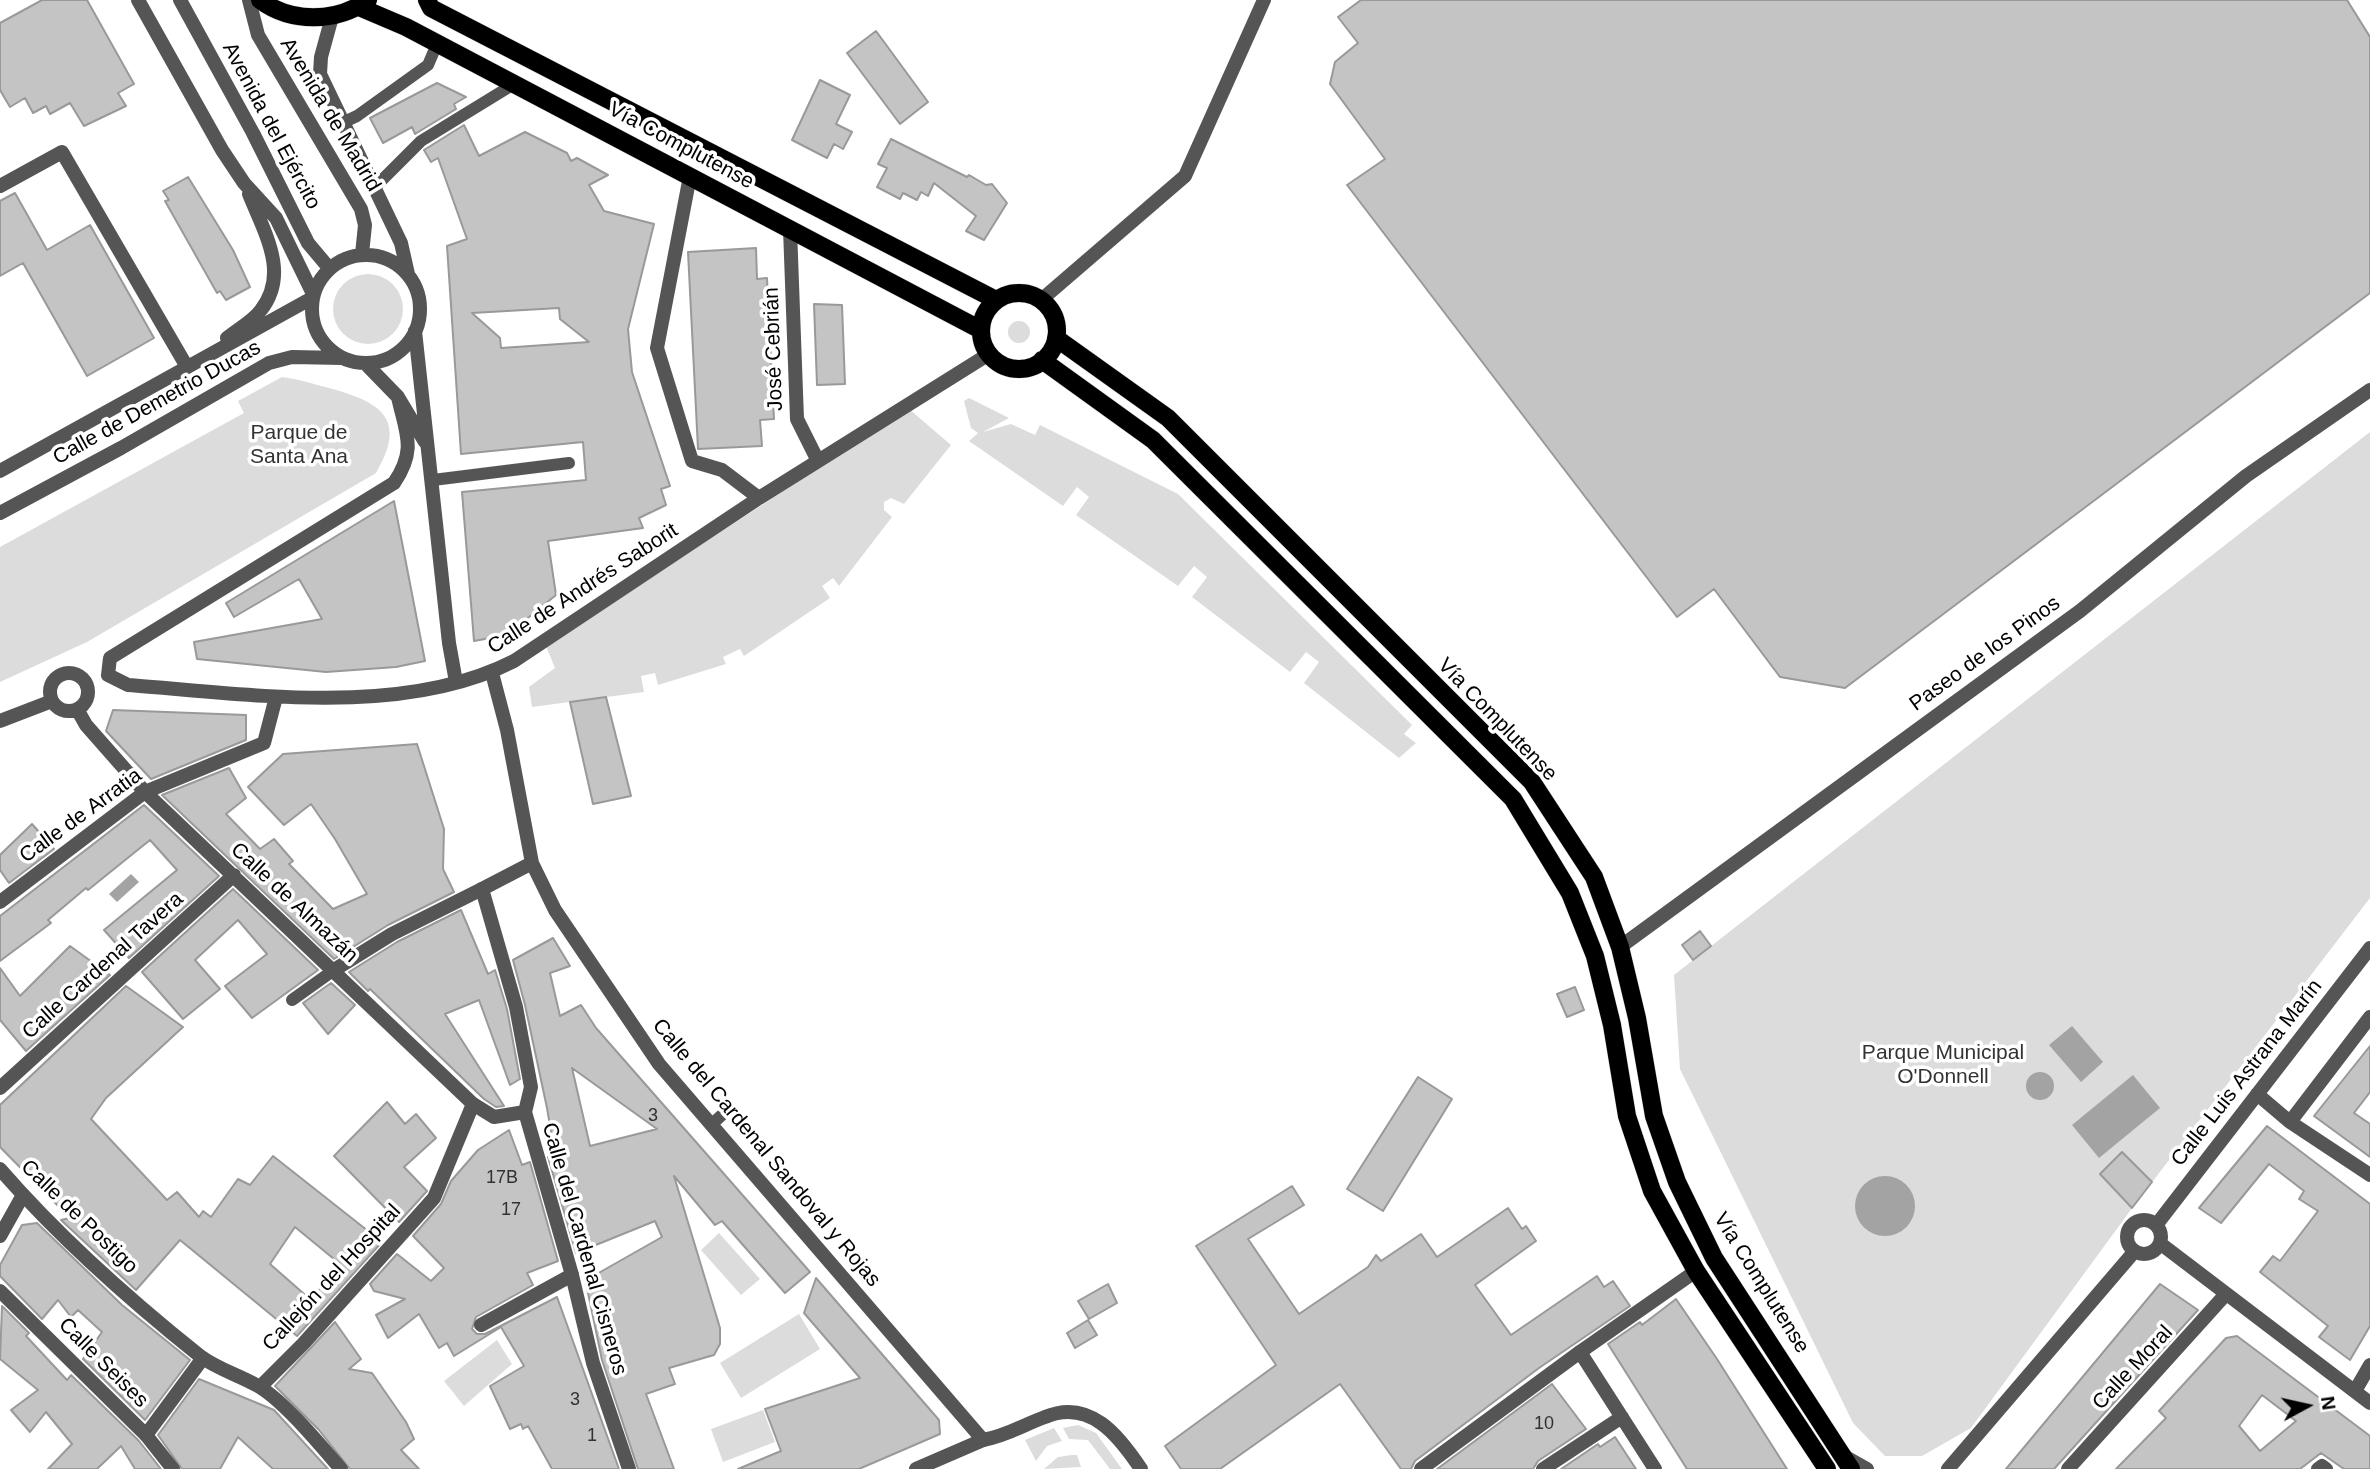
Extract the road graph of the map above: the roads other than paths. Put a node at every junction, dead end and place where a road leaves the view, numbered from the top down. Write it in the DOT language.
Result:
graph roads {
  1 [pos="138,0"];
  2 [pos="180,0"];
  3 [pos="249,0"];
  4 [pos="260,0"];
  5 [pos="426,0"];
  6 [pos="1264,0"];
  7 [pos="363,3"];
  8 [pos="332,17"];
  9 [pos="437,44"];
  10 [pos="514,84"];
  11 [pos="342,123"];
  12 [pos="690,176"];
  13 [pos="244,183"];
  14 [pos="0,186"];
  15 [pos="376,186"];
  16 [pos="790,229"];
  17 [pos="362,254"];
  18 [pos="329,268"];
  19 [pos="408,274"];
  20 [pos="313,296"];
  21 [pos="996,300"];
  22 [pos="1041,300"];
  23 [pos="981,330"];
  24 [pos="415,331"];
  25 [pos="1056,338"];
  26 [pos="989,354"];
  27 [pos="204,356"];
  28 [pos="342,358"];
  29 [pos="1042,360"];
  30 [pos="365,363"];
  31 [pos="187,367"];
  32 [pos="2370,390"];
  33 [pos="398,397"];
  34 [pos="430,456"];
  35 [pos="818,461"];
  36 [pos="569,463"];
  37 [pos="0,471"];
  38 [pos="433,480"];
  39 [pos="759,498"];
  40 [pos="0,513"];
  41 [pos="492,673"];
  42 [pos="456,682"];
  43 [pos="276,697"];
  44 [pos="52,701"];
  45 [pos="77,709"];
  46 [pos="0,721"];
  47 [pos="145,792"];
  48 [pos="532,863"];
  49 [pos="234,874"];
  50 [pos="482,889"];
  51 [pos="0,902"];
  52 [pos="1620,947"];
  53 [pos="2370,948"];
  54 [pos="334,970"];
  55 [pos="292,1000"];
  56 [pos="2370,1017"];
  57 [pos="0,1088"];
  58 [pos="2257,1094"];
  59 [pos="473,1104"];
  60 [pos="525,1112"];
  61 [pos="723,1114"];
  62 [pos="2290,1122"];
  63 [pos="711,1125"];
  64 [pos="0,1170"];
  65 [pos="2370,1175"];
  66 [pos="23,1195"];
  67 [pos="2157,1224"];
  68 [pos="0,1236"];
  69 [pos="2161,1244"];
  70 [pos="2134,1252"];
  71 [pos="1696,1271"];
  72 [pos="572,1275"];
  73 [pos="0,1291"];
  74 [pos="2226,1294"];
  75 [pos="481,1325"];
  76 [pos="1580,1352"];
  77 [pos="203,1358"];
  78 [pos="2370,1365"];
  79 [pos="260,1387"];
  80 [pos="2355,1391"];
  81 [pos="2370,1403"];
  82 [pos="1622,1417"];
  83 [pos="146,1435"];
  84 [pos="983,1440"];
  85 [pos="1847,1462"];
  86 [pos="173,1469"];
  87 [pos="341,1469"];
  88 [pos="629,1469"];
  89 [pos="916,1469"];
  90 [pos="1141,1469"];
  91 [pos="1421,1469"];
  92 [pos="1543,1469"];
  93 [pos="1655,1469"];
  94 [pos="1827,1469"];
  95 [pos="1867,1469"];
  96 [pos="1948,1469"];
  97 [pos="2068,1469"];
  98 [pos="2318,1469"];
  99 [pos="2326,1469"];
  1 -- 13 [label="street, Avenida del Ejército"];
  2 -- 18 [label="street, Avenida del Ejército"];
  3 -- 17 [label="street, Avenida de Madrid"];
  4 -- 8 [label="main road"];
  5 -- 21 [label="main road, Vía Complutense"];
  6 -- 22 [label="street"];
  7 -- 8 [label="main road"];
  7 -- 9 [label="main road, Vía Complutense"];
  8 -- 11 [label="street, Avenida de Madrid"];
  9 -- 10 [label="main road, Vía Complutense"];
  9 -- 11 [label="lane"];
  10 -- 12 [label="main road, Vía Complutense"];
  10 -- 15 [label="lane"];
  11 -- 15 [label="street, Avenida de Madrid"];
  12 -- 16 [label="main road, Vía Complutense"];
  12 -- 39 [label="street"];
  13 -- 20 [label="street, Avenida del Ejército"];
  13 -- 27 [label="street, Avenida del Ejército"];
  14 -- 31 [label="street"];
  15 -- 19 [label="street, Avenida de Madrid"];
  16 -- 23 [label="main road, Vía Complutense"];
  16 -- 35 [label="street, José Cebrián"];
  17 -- 18 [label="street"];
  17 -- 19 [label="street"];
  18 -- 20 [label="street"];
  19 -- 24 [label="street"];
  20 -- 27 [label="street, Calle de Demetrio Ducas"];
  20 -- 28 [label="street"];
  21 -- 22 [label="main road"];
  21 -- 23 [label="main road"];
  22 -- 25 [label="main road"];
  23 -- 26 [label="main road"];
  24 -- 30 [label="street"];
  24 -- 34 [label="street"];
  25 -- 29 [label="main road"];
  25 -- 52 [label="main road, Vía Complutense"];
  26 -- 29 [label="main road"];
  26 -- 35 [label="street, Calle de Andrés Saborit"];
  27 -- 31 [label="street, Calle de Demetrio Ducas"];
  28 -- 30 [label="street"];
  28 -- 40 [label="street, Calle de Demetrio Ducas"];
  29 -- 71 [label="main road, Vía Complutense"];
  30 -- 33 [label="street"];
  31 -- 37 [label="street, Calle de Demetrio Ducas"];
  32 -- 52 [label="street, Paseo de los Pinos"];
  33 -- 34 [label="street"];
  33 -- 43 [label="street, Calle de Andrés Saborit"];
  34 -- 38 [label="street"];
  35 -- 39 [label="street, Calle de Andrés Saborit"];
  36 -- 38 [label="lane"];
  38 -- 42 [label="street"];
  39 -- 41 [label="street, Calle de Andrés Saborit"];
  41 -- 42 [label="street, Calle de Andrés Saborit"];
  41 -- 48 [label="street, Calle del Cardenal Sandoval y Rojas"];
  42 -- 43 [label="street, Calle de Andrés Saborit"];
  43 -- 47 [label="street, Calle de Arratia"];
  44 -- 45 [label="street"];
  44 -- 45 [label="street"];
  44 -- 46 [label="street"];
  45 -- 47 [label="street, Calle de Almazán"];
  47 -- 49 [label="street, Calle de Almazán"];
  47 -- 51 [label="street, Calle de Arratia"];
  48 -- 50 [label="street"];
  48 -- 63 [label="street, Calle del Cardenal Sandoval y Rojas"];
  49 -- 54 [label="street, Calle de Almazán"];
  49 -- 57 [label="street, Calle Cardenal Tavera"];
  50 -- 54 [label="street"];
  50 -- 60 [label="street, Calle del Cardenal Cisneros"];
  52 -- 85 [label="main road, Vía Complutense"];
  53 -- 58 [label="street, Calle Luis Astrana Marín"];
  54 -- 55 [label="lane"];
  54 -- 59 [label="street, Calle de Almazán"];
  56 -- 62 [label="street"];
  58 -- 62 [label="street"];
  58 -- 67 [label="street, Calle Luis Astrana Marín"];
  59 -- 60 [label="street, Calle de Almazán"];
  59 -- 79 [label="street, Callejón del Hospital"];
  60 -- 72 [label="street, Calle del Cardenal Cisneros"];
  61 -- 63 [label="lane"];
  62 -- 65 [label="street"];
  63 -- 84 [label="street, Calle del Cardenal Sandoval y Rojas"];
  64 -- 66 [label="street, Calle de Postigo"];
  66 -- 68 [label="street"];
  66 -- 77 [label="street, Calle de Postigo"];
  67 -- 69 [label="street"];
  67 -- 70 [label="street"];
  69 -- 70 [label="street"];
  69 -- 74 [label="street"];
  70 -- 96 [label="street"];
  71 -- 76 [label="street"];
  71 -- 94 [label="main road, Vía Complutense"];
  72 -- 75 [label="street"];
  72 -- 88 [label="street, Calle del Cardenal Cisneros"];
  73 -- 83 [label="street, Calle Seises"];
  74 -- 80 [label="street"];
  74 -- 97 [label="street, Calle Moral"];
  76 -- 82 [label="street"];
  76 -- 91 [label="street"];
  77 -- 79 [label="street, Calle de Postigo"];
  77 -- 83 [label="street"];
  78 -- 80 [label="street"];
  79 -- 87 [label="street, Calle de Postigo"];
  80 -- 81 [label="street"];
  82 -- 92 [label="street"];
  82 -- 93 [label="street"];
  83 -- 86 [label="street, Calle Seises"];
  84 -- 89 [label="street"];
  84 -- 90 [label="street"];
  85 -- 95 [label="street"];
  98 -- 99 [label="street"];
}
